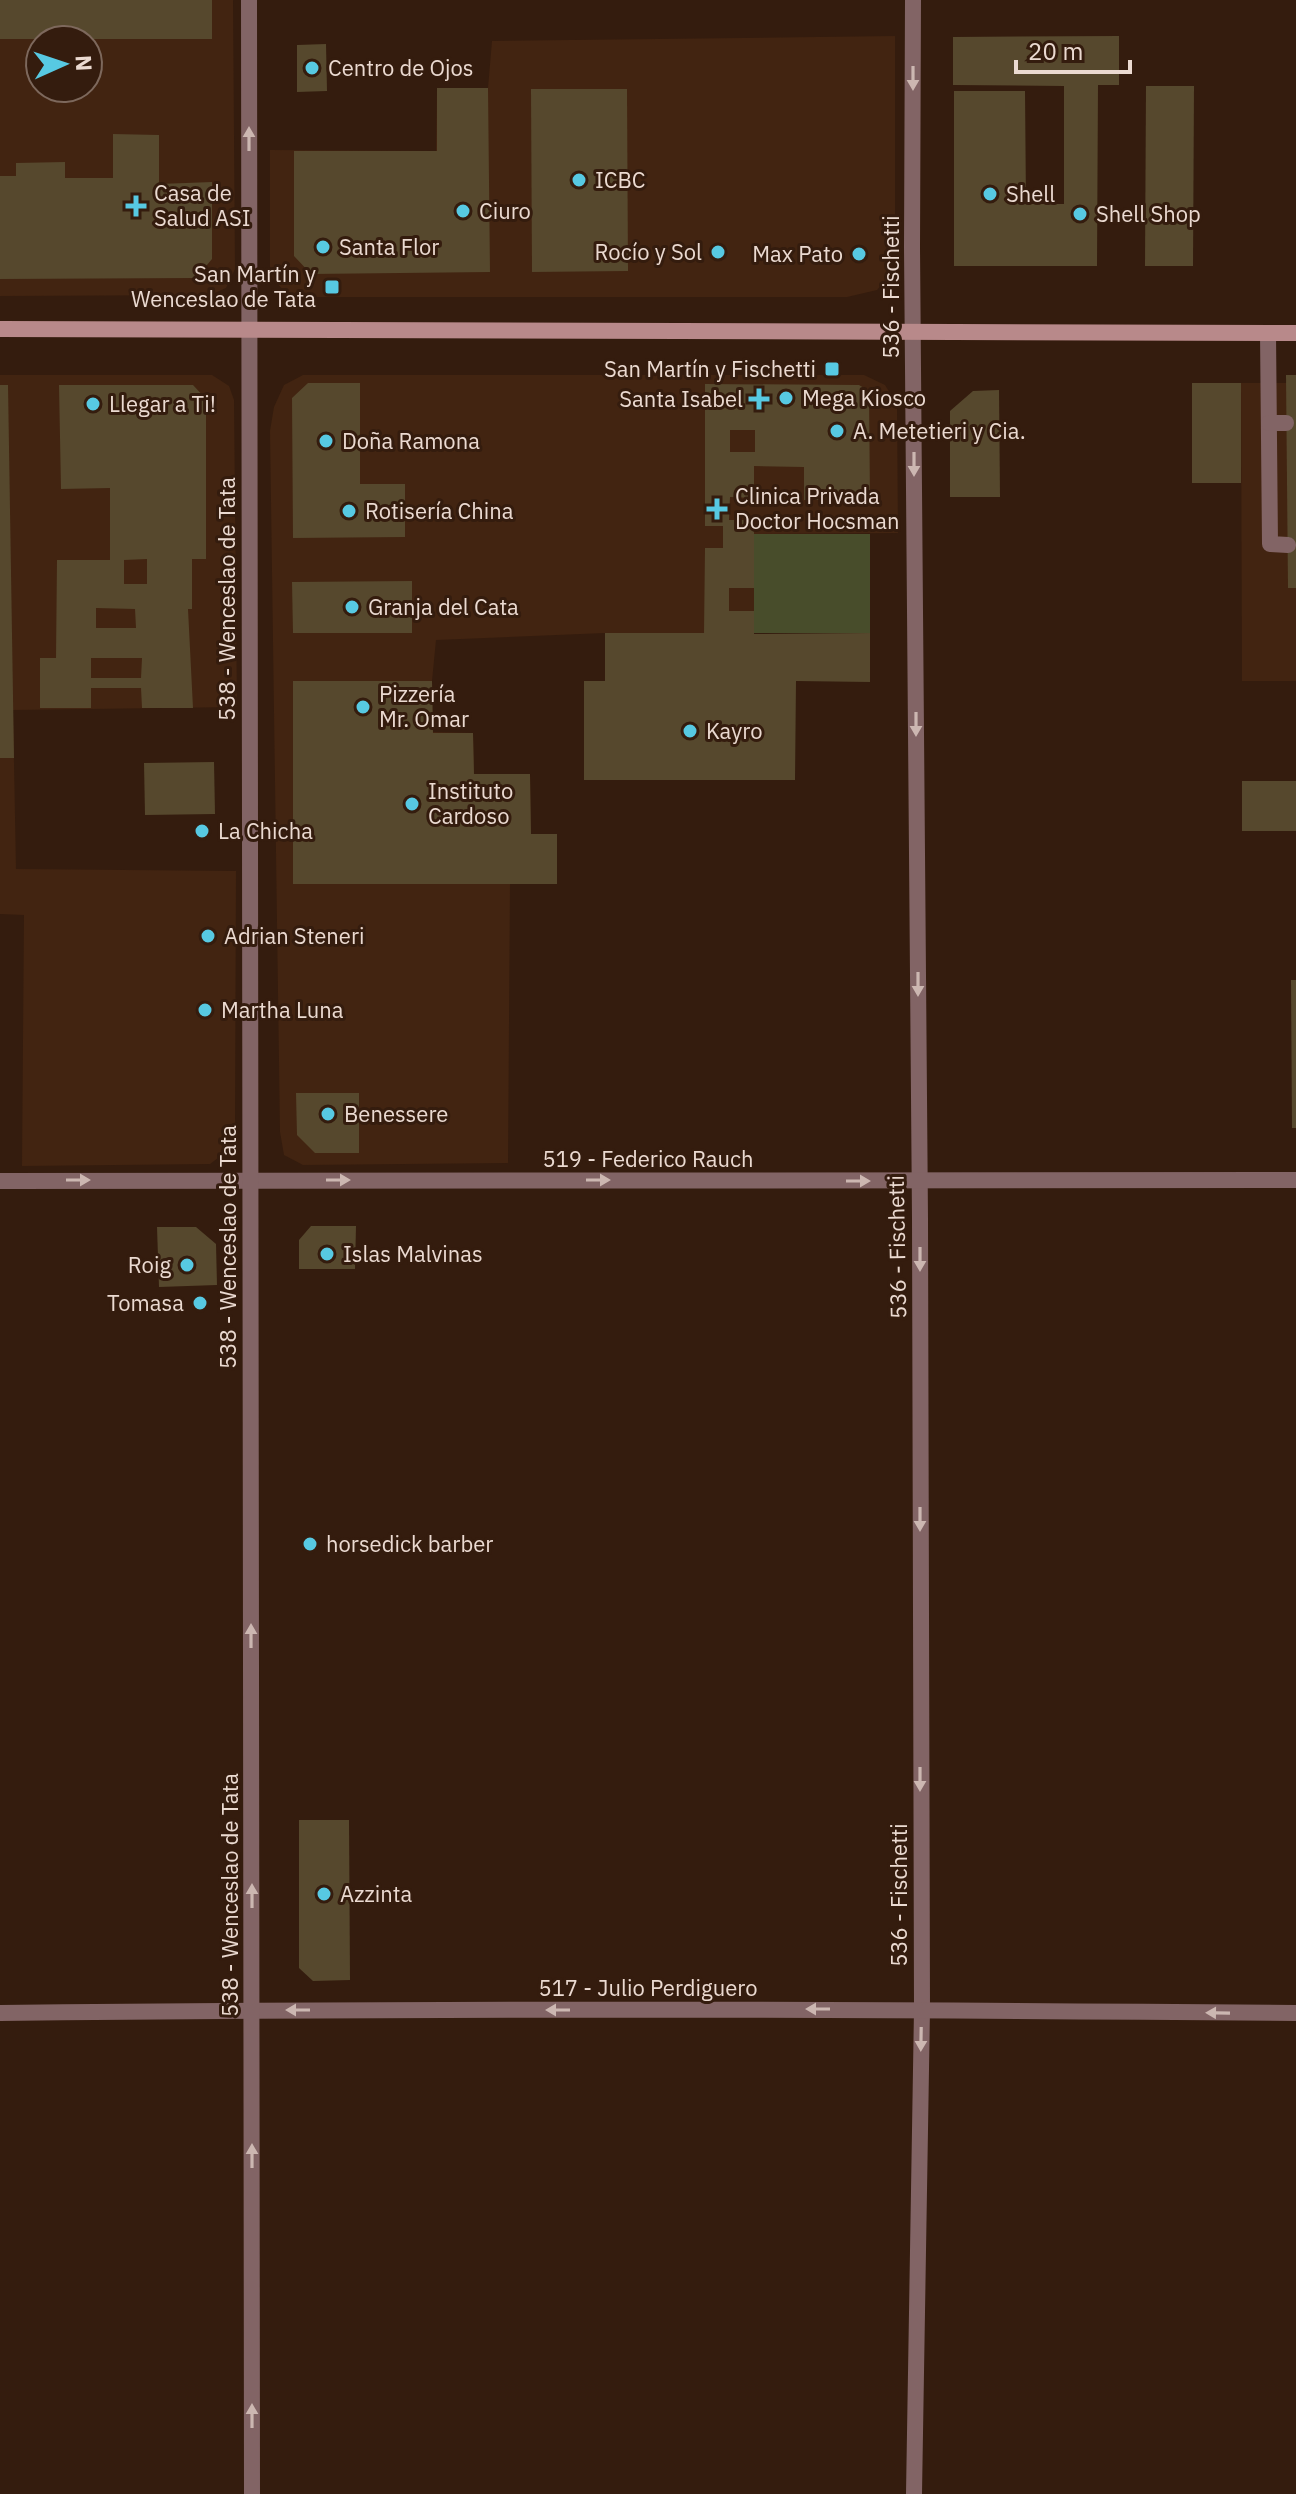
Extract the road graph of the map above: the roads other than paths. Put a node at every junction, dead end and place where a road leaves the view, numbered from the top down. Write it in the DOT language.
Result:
graph roads {
  1 [pos="249,0"];
  2 [pos="913,0"];
  3 [pos="0,329"];
  4 [pos="249,329"];
  5 [pos="913,330"];
  6 [pos="1268,333"];
  7 [pos="1296,333"];
  8 [pos="1269,423"];
  9 [pos="1286,423"];
  10 [pos="1288,545"];
  11 [pos="249,1179"];
  12 [pos="1296,1180"];
  13 [pos="0,1181"];
  14 [pos="918,1181"];
  15 [pos="922,2009"];
  16 [pos="253,2010"];
  17 [pos="0,2013"];
  18 [pos="1296,2013"];
  19 [pos="252,2494"];
  20 [pos="914,2494"];
  4 -- 1 [label="street, 538 - Wenceslao de Tata, one-way"];
  2 -- 5 [label="street, 536 - Fischetti, one-way"];
  3 -- 4 [label="main road"];
  4 -- 5 [label="main road"];
  4 -- 11 [label="street, 538 - Wenceslao de Tata"];
  5 -- 6 [label="main road"];
  5 -- 14 [label="street, 536 - Fischetti, one-way"];
  6 -- 7 [label="main road"];
  6 -- 8 [label="street"];
  8 -- 9 [label="street"];
  8 -- 10 [label="street"];
  13 -- 11 [label="street, 519 - Federico Rauch, one-way"];
  11 -- 14 [label="street, 519 - Federico Rauch, one-way"];
  16 -- 11 [label="street, 538 - Wenceslao de Tata, one-way"];
  12 -- 14 [label="street, 519 - Federico Rauch"];
  14 -- 15 [label="street, 536 - Fischetti, one-way"];
  15 -- 16 [label="street, 517 - Julio Perdiguero, one-way"];
  18 -- 15 [label="street, 517 - Julio Perdiguero, one-way"];
  15 -- 20 [label="street, 536 - Fischetti, one-way"];
  16 -- 17 [label="street, 517 - Julio Perdiguero"];
  19 -- 16 [label="street, 538 - Wenceslao de Tata, one-way"];
}
